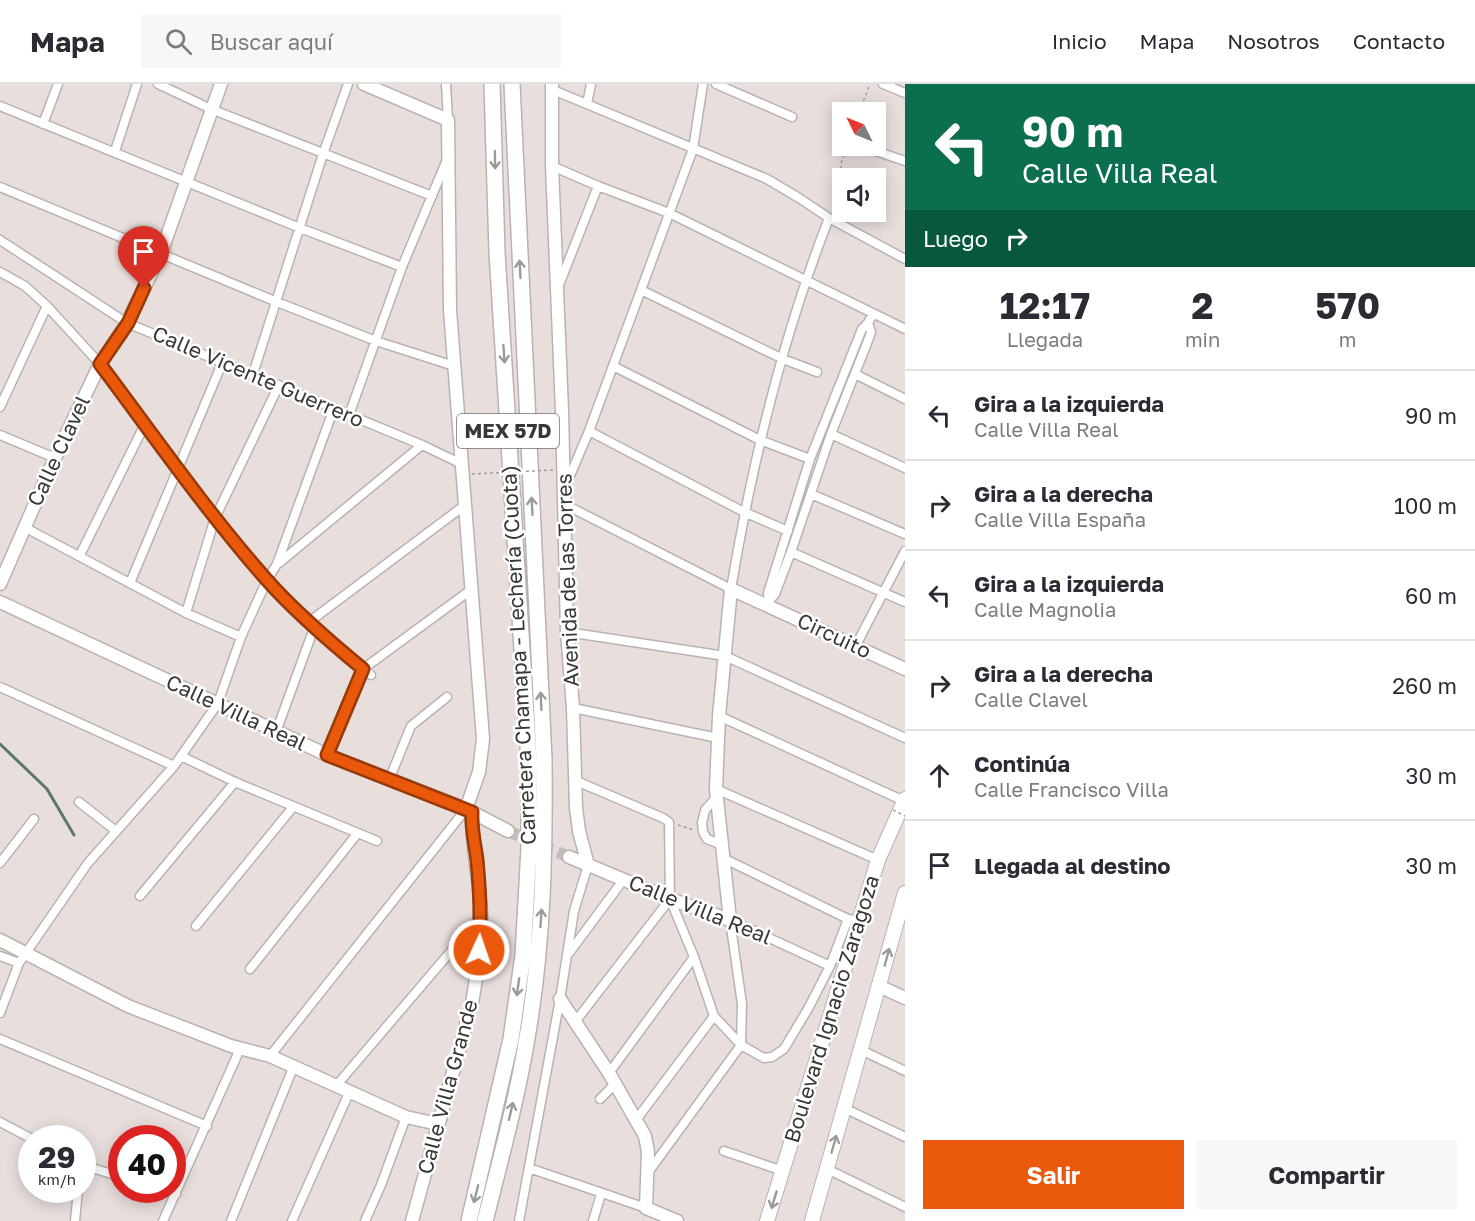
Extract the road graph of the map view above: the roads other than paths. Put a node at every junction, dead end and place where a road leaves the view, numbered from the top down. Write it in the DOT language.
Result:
graph roads {
  1 [pos="58,84"];
  2 [pos="137,84"];
  3 [pos="158,84"];
  4 [pos="221,84"];
  5 [pos="348,84"];
  6 [pos="364,84"];
  7 [pos="446,84"];
  8 [pos="492,84"];
  9 [pos="513,84"];
  10 [pos="591,84"];
  11 [pos="703,84"];
  12 [pos="716,84"];
  13 [pos="883,84"];
  14 [pos="553,87"];
  15 [pos="905,93"];
  16 [pos="587,104"];
  17 [pos="0,106"];
  18 [pos="211,109"];
  19 [pos="792,117"];
  20 [pos="448,120"];
  21 [pos="43,124"];
  22 [pos="693,149"];
  23 [pos="115,152"];
  24 [pos="323,154"];
  25 [pos="886,155"];
  26 [pos="449,156"];
  27 [pos="905,162"];
  28 [pos="552,166"];
  29 [pos="186,181"];
  30 [pos="598,186"];
  31 [pos="0,187"];
  32 [pos="432,196"];
  33 [pos="669,213"];
  34 [pos="829,218"];
  35 [pos="300,228"];
  36 [pos="0,240"];
  37 [pos="161,253"];
  38 [pos="905,259"];
  39 [pos="402,267"];
  40 [pos="0,272"];
  41 [pos="804,280"];
  42 [pos="641,290"];
  43 [pos="556,291"];
  44 [pos="277,302"];
  45 [pos="47,306"];
  46 [pos="873,314"];
  47 [pos="128,323"];
  48 [pos="868,323"];
  49 [pos="905,329"];
  50 [pos="376,341"];
  51 [pos="783,359"];
  52 [pos="223,361"];
  53 [pos="100,364"];
  54 [pos="454,366"];
  55 [pos="612,366"];
  56 [pos="817,372"];
  57 [pos="253,374"];
  58 [pos="855,374"];
  59 [pos="279,385"];
  60 [pos="905,399"];
  61 [pos="0,407"];
  62 [pos="334,408"];
  63 [pos="349,415"];
  64 [pos="145,424"];
  65 [pos="589,431"];
  66 [pos="831,434"];
  67 [pos="0,435"];
  68 [pos="760,440"];
  69 [pos="422,445"];
  70 [pos="55,458"];
  71 [pos="810,459"];
  72 [pos="462,464"];
  73 [pos="178,468"];
  74 [pos="905,468"];
  75 [pos="564,490"];
  76 [pos="811,494"];
  77 [pos="564,504"];
  78 [pos="465,505"];
  79 [pos="744,512"];
  80 [pos="215,518"];
  81 [pos="24,527"];
  82 [pos="788,531"];
  83 [pos="905,534"];
  84 [pos="905,551"];
  85 [pos="791,552"];
  86 [pos="80,555"];
  87 [pos="277,564"];
  88 [pos="267,580"];
  89 [pos="130,583"];
  90 [pos="0,584"];
  91 [pos="472,588"];
  92 [pos="732,589"];
  93 [pos="883,591"];
  94 [pos="0,602"];
  95 [pos="905,602"];
  96 [pos="767,603"];
  97 [pos="186,613"];
  98 [pos="311,625"];
  99 [pos="567,632"];
  100 [pos="241,637"];
  101 [pos="855,646"];
  102 [pos="725,656"];
  103 [pos="905,669"];
  104 [pos="367,672"];
  105 [pos="0,687"];
  106 [pos="447,697"];
  107 [pos="218,703"];
  108 [pos="573,708"];
  109 [pos="719,716"];
  110 [pos="276,732"];
  111 [pos="718,738"];
  112 [pos="905,738"];
  113 [pos="327,755"];
  114 [pos="181,756"];
  115 [pos="174,766"];
  116 [pos="389,780"];
  117 [pos="574,780"];
  118 [pos="235,782"];
  119 [pos="716,794"];
  120 [pos="79,802"];
  121 [pos="901,804"];
  122 [pos="293,807"];
  123 [pos="469,811"];
  124 [pos="34,819"];
  125 [pos="116,831"];
  126 [pos="508,831"];
  127 [pos="357,834"];
  128 [pos="377,842"];
  129 [pos="722,852"];
  130 [pos="569,856"];
  131 [pos="878,860"];
  132 [pos="0,863"];
  133 [pos="588,865"];
  134 [pos="624,879"];
  135 [pos="905,893"];
  136 [pos="140,896"];
  137 [pos="670,899"];
  138 [pos="902,911"];
  139 [pos="481,915"];
  140 [pos="730,920"];
  141 [pos="854,920"];
  142 [pos="196,926"];
  143 [pos="0,940"];
  144 [pos="568,954"];
  145 [pos="0,956"];
  146 [pos="694,957"];
  147 [pos="22,959"];
  148 [pos="830,966"];
  149 [pos="250,969"];
  150 [pos="879,986"];
  151 [pos="905,998"];
  152 [pos="560,999"];
  153 [pos="0,1013"];
  154 [pos="714,1016"];
  155 [pos="575,1022"];
  156 [pos="0,1039"];
  157 [pos="741,1044"];
  158 [pos="240,1049"];
  159 [pos="861,1050"];
  160 [pos="270,1056"];
  161 [pos="293,1068"];
  162 [pos="905,1071"];
  163 [pos="612,1078"];
  164 [pos="336,1086"];
  165 [pos="349,1092"];
  166 [pos="600,1099"];
  167 [pos="844,1108"];
  168 [pos="406,1118"];
  169 [pos="636,1120"];
  170 [pos="0,1122"];
  171 [pos="438,1124"];
  172 [pos="207,1126"];
  173 [pos="18,1132"];
  174 [pos="905,1137"];
  175 [pos="724,1151"];
  176 [pos="529,1168"];
  177 [pos="827,1169"];
  178 [pos="783,1171"];
  179 [pos="186,1172"];
  180 [pos="646,1174"];
  181 [pos="601,1194"];
  182 [pos="77,1203"];
  183 [pos="172,1203"];
  184 [pos="905,1207"];
  185 [pos="646,1208"];
  186 [pos="75,1220"];
  187 [pos="163,1221"];
  188 [pos="231,1221"];
  189 [pos="292,1221"];
  190 [pos="365,1221"];
  191 [pos="412,1221"];
  192 [pos="469,1221"];
  193 [pos="485,1221"];
  194 [pos="519,1221"];
  195 [pos="593,1221"];
  196 [pos="678,1221"];
  197 [pos="766,1221"];
  198 [pos="812,1221"];
  1 -- 21 [label="street"];
  2 -- 23 [label="street"];
  3 -- 18 [label="street"];
  4 -- 18 [label="street, Calle Clavel"];
  5 -- 24 [label="street"];
  6 -- 20 [label="street"];
  7 -- 20 [label="street"];
  8 -- 192 [label="highway, Carretera Chamapa - Lechería (Cuota) / MEX 57D, one-way"];
  193 -- 9 [label="highway, Carretera Chamapa - Lechería (Cuota) / MEX 57D, one-way"];
  10 -- 16 [label="street"];
  11 -- 22 [label="street"];
  12 -- 19 [label="street"];
  13 -- 15 [label="street"];
  14 -- 16 [label="street"];
  14 -- 28 [label="street, Avenida de las Torres"];
  16 -- 22 [label="street"];
  17 -- 21 [label="street"];
  18 -- 24 [label="street"];
  18 -- 29 [label="street, Calle Clavel"];
  20 -- 26 [label="street"];
  21 -- 23 [label="street"];
  22 -- 33 [label="street"];
  22 -- 34 [label="street"];
  23 -- 29 [label="street"];
  24 -- 32 [label="street"];
  24 -- 35 [label="street"];
  25 -- 27 [label="street"];
  26 -- 32 [label="street"];
  26 -- 54 [label="street"];
  28 -- 30 [label="street"];
  28 -- 43 [label="street, Avenida de las Torres"];
  29 -- 35 [label="street"];
  29 -- 37 [label="street, Calle Clavel"];
  30 -- 33 [label="street"];
  30 -- 43 [label="street"];
  31 -- 37 [label="street"];
  32 -- 39 [label="street"];
  33 -- 41 [label="street"];
  33 -- 42 [label="street"];
  34 -- 38 [label="street"];
  34 -- 41 [label="street"];
  35 -- 39 [label="street"];
  35 -- 44 [label="street"];
  36 -- 47 [label="street, Calle Vicente Guerrero"];
  37 -- 44 [label="street"];
  37 -- 47 [label="street, Calle Clavel"];
  39 -- 50 [label="street"];
  40 -- 45 [label="street"];
  41 -- 46 [label="street"];
  41 -- 51 [label="street"];
  42 -- 51 [label="street"];
  42 -- 55 [label="street"];
  43 -- 75 [label="street, Avenida de las Torres"];
  44 -- 50 [label="street"];
  44 -- 57 [label="street"];
  45 -- 53 [label="street"];
  45 -- 61 [label="street"];
  46 -- 48 [label="street"];
  46 -- 49 [label="street"];
  47 -- 52 [label="street, Calle Vicente Guerrero"];
  47 -- 53 [label="street, Calle Clavel"];
  48 -- 58 [label="street"];
  48 -- 71 [label="street"];
  50 -- 54 [label="street"];
  50 -- 63 [label="street"];
  51 -- 56 [label="street"];
  51 -- 68 [label="street"];
  52 -- 57 [label="street, Calle Vicente Guerrero"];
  52 -- 73 [label="street"];
  53 -- 64 [label="street"];
  53 -- 70 [label="street, Calle Clavel"];
  54 -- 72 [label="street"];
  55 -- 65 [label="street"];
  55 -- 68 [label="street"];
  57 -- 59 [label="street, Calle Vicente Guerrero"];
  58 -- 60 [label="street"];
  58 -- 66 [label="street"];
  59 -- 62 [label="street, Calle Vicente Guerrero"];
  59 -- 80 [label="street"];
  62 -- 63 [label="street, Calle Vicente Guerrero"];
  62 -- 87 [label="street"];
  63 -- 69 [label="street, Calle Vicente Guerrero"];
  64 -- 73 [label="street"];
  64 -- 86 [label="street"];
  65 -- 75 [label="street"];
  65 -- 79 [label="street"];
  66 -- 74 [label="street"];
  66 -- 76 [label="street"];
  67 -- 70 [label="street"];
  68 -- 71 [label="street"];
  68 -- 79 [label="street"];
  69 -- 72 [label="street, Calle Vicente Guerrero"];
  69 -- 87 [label="street"];
  70 -- 81 [label="street, Calle Clavel"];
  71 -- 82 [label="street"];
  72 -- 78 [label="street"];
  73 -- 80 [label="street"];
  73 -- 89 [label="street"];
  75 -- 77 [label="street, Avenida de las Torres"];
  76 -- 83 [label="street"];
  76 -- 85 [label="street"];
  77 -- 92 [label="street"];
  77 -- 99 [label="street, Avenida de las Torres"];
  78 -- 91 [label="street"];
  78 -- 98 [label="street"];
  79 -- 82 [label="street"];
  79 -- 92 [label="street"];
  80 -- 88 [label="street"];
  80 -- 97 [label="street"];
  81 -- 86 [label="street"];
  81 -- 90 [label="street, Calle Clavel"];
  82 -- 96 [label="street"];
  84 -- 93 [label="street"];
  85 -- 93 [label="street"];
  85 -- 96 [label="street"];
  86 -- 89 [label="street"];
  87 -- 88 [label="street"];
  88 -- 98 [label="street"];
  88 -- 100 [label="street"];
  89 -- 97 [label="street"];
  91 -- 104 [label="street"];
  91 -- 123 [label="street"];
  92 -- 96 [label="street, Circuito"];
  92 -- 102 [label="street"];
  93 -- 95 [label="street"];
  93 -- 101 [label="street"];
  94 -- 107 [label="street, Calle Villa Real"];
  96 -- 101 [label="street, Circuito"];
  97 -- 100 [label="street"];
  98 -- 104 [label="street"];
  98 -- 110 [label="street"];
  99 -- 102 [label="street"];
  99 -- 108 [label="street, Avenida de las Torres"];
  100 -- 107 [label="street"];
  101 -- 103 [label="street, Circuito"];
  102 -- 109 [label="street"];
  102 -- 112 [label="street"];
  104 -- 113 [label="street"];
  105 -- 115 [label="street"];
  106 -- 116 [label="street"];
  107 -- 110 [label="street, Calle Villa Real"];
  107 -- 114 [label="street"];
  108 -- 111 [label="street"];
  108 -- 117 [label="street, Avenida de las Torres"];
  109 -- 111 [label="street"];
  109 -- 121 [label="street"];
  110 -- 113 [label="street, Calle Villa Real"];
  111 -- 119 [label="street"];
  113 -- 116 [label="street, Calle Villa Real"];
  114 -- 115 [label="street"];
  114 -- 118 [label="street"];
  115 -- 125 [label="street"];
  116 -- 123 [label="street, Calle Villa Real"];
  117 -- 133 [label="street, Avenida de las Torres"];
  117 -- 137 [label="street"];
  118 -- 122 [label="street"];
  118 -- 136 [label="street"];
  119 -- 129 [label="street"];
  119 -- 129 [label="street"];
  119 -- 131 [label="street"];
  120 -- 125 [label="street"];
  121 -- 131 [label="main road, Boulevard Ignacio Zaragoza"];
  122 -- 127 [label="street"];
  122 -- 142 [label="street"];
  123 -- 126 [label="street, Calle Villa Real"];
  123 -- 139 [label="street, Calle Villa Grande"];
  123 -- 160 [label="street"];
  124 -- 132 [label="street"];
  125 -- 147 [label="street"];
  127 -- 128 [label="street"];
  127 -- 149 [label="street"];
  129 -- 140 [label="street"];
  129 -- 141 [label="street"];
  130 -- 133 [label="street, Calle Villa Real"];
  131 -- 141 [label="main road, Boulevard Ignacio Zaragoza"];
  133 -- 134 [label="street, Calle Villa Real"];
  133 -- 144 [label="street"];
  134 -- 137 [label="street, Calle Villa Real"];
  134 -- 144 [label="street"];
  135 -- 138 [label="main road, Boulevard Ignacio Zaragoza"];
  137 -- 140 [label="street, Calle Villa Real"];
  137 -- 146 [label="street"];
  137 -- 155 [label="street"];
  150 -- 138 [label="main road, Boulevard Ignacio Zaragoza, one-way"];
  139 -- 164 [label="street"];
  139 -- 171 [label="street, Calle Villa Grande"];
  140 -- 148 [label="street, Calle Villa Real"];
  140 -- 157 [label="street"];
  141 -- 148 [label="street"];
  141 -- 178 [label="main road, Boulevard Ignacio Zaragoza"];
  143 -- 147 [label="street"];
  144 -- 152 [label="street"];
  145 -- 147 [label="street"];
  146 -- 154 [label="street"];
  146 -- 163 [label="street"];
  147 -- 153 [label="street"];
  147 -- 158 [label="street"];
  148 -- 157 [label="street"];
  150 -- 151 [label="street"];
  150 -- 159 [label="main road, Boulevard Ignacio Zaragoza"];
  152 -- 155 [label="street"];
  152 -- 176 [label="street"];
  154 -- 157 [label="street"];
  154 -- 169 [label="street"];
  155 -- 163 [label="street"];
  156 -- 172 [label="street"];
  157 -- 180 [label="street"];
  158 -- 160 [label="street"];
  158 -- 172 [label="street"];
  159 -- 162 [label="street"];
  159 -- 167 [label="main road, Boulevard Ignacio Zaragoza"];
  160 -- 161 [label="street"];
  161 -- 164 [label="street"];
  161 -- 188 [label="street"];
  163 -- 166 [label="street"];
  163 -- 169 [label="street"];
  164 -- 165 [label="street"];
  165 -- 168 [label="street"];
  165 -- 189 [label="street"];
  167 -- 174 [label="street"];
  177 -- 167 [label="main road, Boulevard Ignacio Zaragoza, one-way"];
  168 -- 171 [label="street"];
  168 -- 190 [label="street"];
  169 -- 180 [label="street"];
  170 -- 173 [label="street"];
  171 -- 191 [label="street, Calle Villa Grande"];
  172 -- 179 [label="street"];
  175 -- 178 [label="street"];
  176 -- 181 [label="street"];
  176 -- 194 [label="street"];
  177 -- 184 [label="street"];
  177 -- 198 [label="main road, Boulevard Ignacio Zaragoza"];
  178 -- 197 [label="main road, Boulevard Ignacio Zaragoza, one-way"];
  180 -- 185 [label="street"];
  181 -- 185 [label="street"];
  181 -- 195 [label="street"];
  182 -- 186 [label="street"];
  183 -- 187 [label="street"];
  185 -- 196 [label="street"];
}
